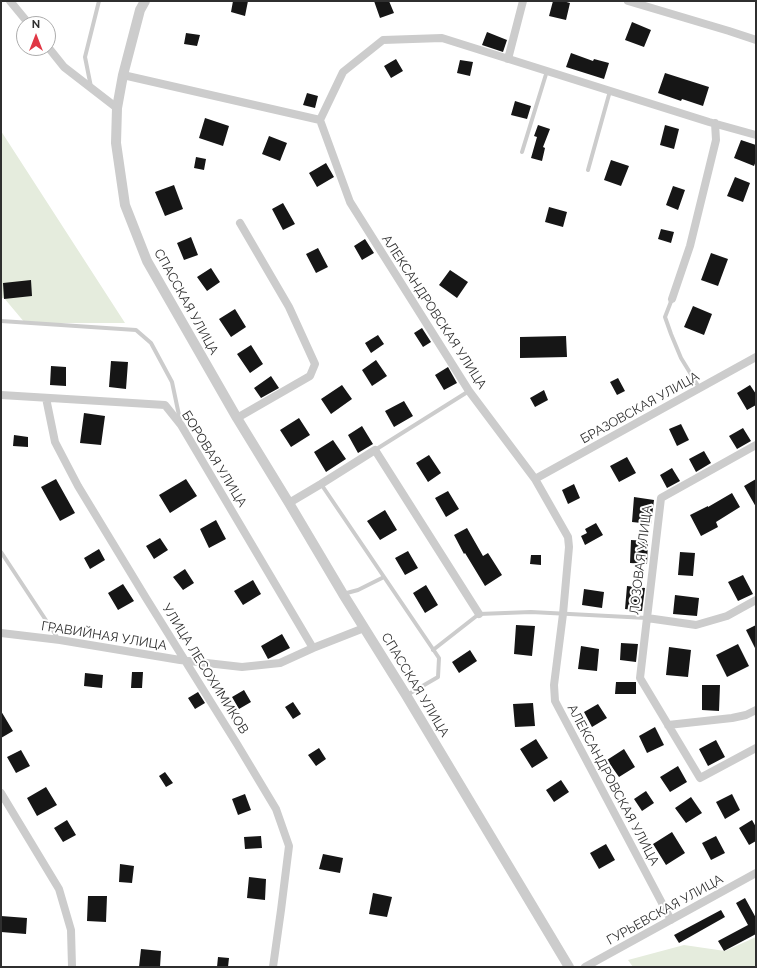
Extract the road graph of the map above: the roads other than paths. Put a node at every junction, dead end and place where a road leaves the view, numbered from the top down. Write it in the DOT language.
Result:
graph roads {
  1 [pos="10,1"];
  2 [pos="99,1"];
  3 [pos="145,1"];
  4 [pos="523,1"];
  5 [pos="628,1"];
  6 [pos="22,16"];
  7 [pos="756,40"];
  8 [pos="55,56"];
  9 [pos="508,59"];
  10 [pos="547,71"];
  11 [pos="123,75"];
  12 [pos="91,87"];
  13 [pos="610,91"];
  14 [pos="117,108"];
  15 [pos="320,120"];
  16 [pos="715,123"];
  17 [pos="756,135"];
  18 [pos="522,152"];
  19 [pos="588,170"];
  20 [pos="240,223"];
  21 [pos="672,298"];
  22 [pos="1,321"];
  23 [pos="756,357"];
  24 [pos="700,389"];
  25 [pos="469,391"];
  26 [pos="1,395"];
  27 [pos="46,398"];
  28 [pos="237,418"];
  29 [pos="181,425"];
  30 [pos="756,445"];
  31 [pos="375,450"];
  32 [pos="535,479"];
  33 [pos="321,484"];
  34 [pos="289,503"];
  35 [pos="1,552"];
  36 [pos="384,577"];
  37 [pos="343,594"];
  38 [pos="756,600"];
  39 [pos="478,614"];
  40 [pos="563,614"];
  41 [pos="647,618"];
  42 [pos="364,628"];
  43 [pos="1,633"];
  44 [pos="60,640"];
  45 [pos="313,648"];
  46 [pos="433,650"];
  47 [pos="185,661"];
  48 [pos="406,696"];
  49 [pos="756,710"];
  50 [pos="668,725"];
  51 [pos="756,748"];
  52 [pos="1,793"];
  53 [pos="756,873"];
  54 [pos="671,920"];
  55 [pos="72,967"];
  56 [pos="273,967"];
  57 [pos="569,967"];
  58 [pos="585,967"];
  1 -- 6 [label="street"];
  2 -- 12 [label="lane"];
  3 -- 11 [label="street, СПАССКАЯ УЛИЦА"];
  4 -- 9 [label="street"];
  5 -- 7 [label="street"];
  8 -- 12 [label="street"];
  9 -- 10 [label="street"];
  9 -- 15 [label="street"];
  10 -- 13 [label="street"];
  10 -- 18 [label="lane"];
  11 -- 14 [label="street, СПАССКАЯ УЛИЦА"];
  11 -- 15 [label="street"];
  12 -- 14 [label="street"];
  13 -- 16 [label="street"];
  13 -- 19 [label="lane"];
  14 -- 28 [label="street, СПАССКАЯ УЛИЦА"];
  15 -- 25 [label="street, АЛЕКСАНДРОВСКАЯ УЛИЦА"];
  16 -- 17 [label="street"];
  16 -- 21 [label="street"];
  20 -- 28 [label="street"];
  21 -- 24 [label="lane"];
  22 -- 29 [label="lane"];
  23 -- 24 [label="street, БРАЗОВСКАЯ УЛИЦА"];
  24 -- 32 [label="street, БРАЗОВСКАЯ УЛИЦА"];
  25 -- 31 [label="lane"];
  25 -- 32 [label="street, АЛЕКСАНДРОВСКАЯ УЛИЦА"];
  26 -- 27 [label="street, БОРОВАЯ УЛИЦА"];
  27 -- 29 [label="street, БОРОВАЯ УЛИЦА"];
  27 -- 47 [label="street, УЛИЦА ЛЕСОХИМИКОВ"];
  28 -- 34 [label="street, СПАССКАЯ УЛИЦА"];
  29 -- 45 [label="street, БОРОВАЯ УЛИЦА"];
  30 -- 41 [label="street, ЛОЗОВАЯ УЛИЦА"];
  31 -- 33 [label="street"];
  31 -- 39 [label="street"];
  32 -- 40 [label="street, АЛЕКСАНДРОВСКАЯ УЛИЦА"];
  33 -- 34 [label="street"];
  33 -- 36 [label="lane"];
  34 -- 37 [label="street, СПАССКАЯ УЛИЦА"];
  35 -- 44 [label="lane"];
  36 -- 37 [label="lane"];
  36 -- 46 [label="lane"];
  37 -- 42 [label="street, СПАССКАЯ УЛИЦА"];
  38 -- 41 [label="street"];
  39 -- 40 [label="lane"];
  39 -- 46 [label="lane"];
  40 -- 41 [label="lane"];
  40 -- 54 [label="street, АЛЕКСАНДРОВСКАЯ УЛИЦА"];
  41 -- 50 [label="street, ЛОЗОВАЯ УЛИЦА"];
  42 -- 45 [label="street, ГРАВИЙНАЯ УЛИЦА"];
  42 -- 48 [label="street, СПАССКАЯ УЛИЦА"];
  43 -- 44 [label="street, ГРАВИЙНАЯ УЛИЦА"];
  44 -- 47 [label="street, ГРАВИЙНАЯ УЛИЦА"];
  45 -- 47 [label="street, ГРАВИЙНАЯ УЛИЦА"];
  46 -- 48 [label="lane"];
  47 -- 56 [label="street, УЛИЦА ЛЕСОХИМИКОВ"];
  48 -- 57 [label="street, СПАССКАЯ УЛИЦА"];
  49 -- 50 [label="street"];
  50 -- 51 [label="street, ЛОЗОВАЯ УЛИЦА"];
  52 -- 55 [label="street"];
  53 -- 54 [label="street, ГУРЬЕВСКАЯ УЛИЦА"];
  54 -- 58 [label="street, ГУРЬЕВСКАЯ УЛИЦА"];
}
